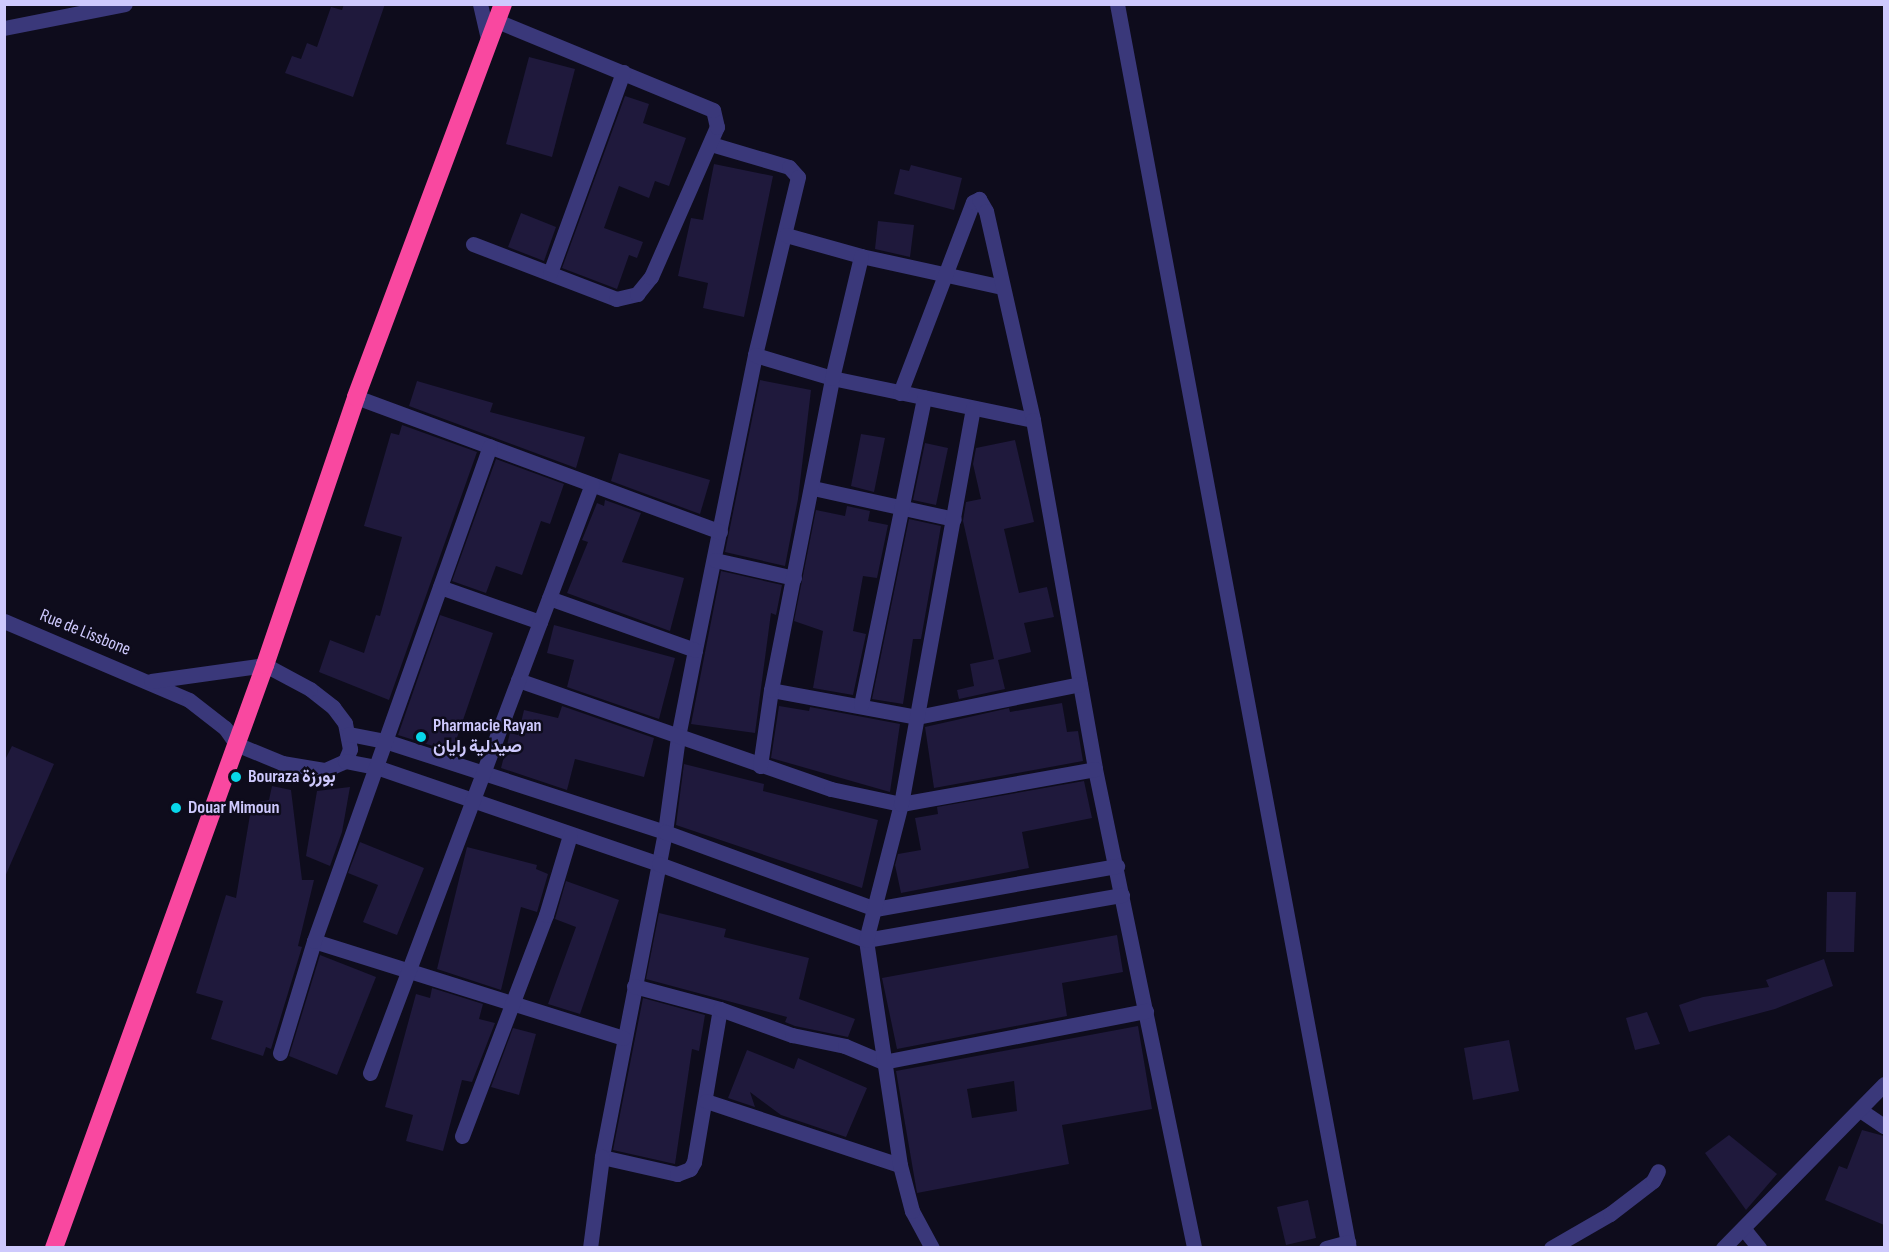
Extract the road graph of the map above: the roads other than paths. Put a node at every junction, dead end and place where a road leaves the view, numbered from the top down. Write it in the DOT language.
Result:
graph roads {
  1 [pos="125,4"];
  2 [pos="480,4"];
  3 [pos="1117,4"];
  4 [pos="500,13"];
  5 [pos="4,28"];
  6 [pos="489,42"];
  7 [pos="623,72"];
  8 [pos="711,144"];
  9 [pos="786,235"];
  10 [pos="473,244"];
  11 [pos="861,256"];
  12 [pos="550,273"];
  13 [pos="947,275"];
  14 [pos="1002,287"];
  15 [pos="755,355"];
  16 [pos="832,378"];
  17 [pos="900,393"];
  18 [pos="356,397"];
  19 [pos="924,397"];
  20 [pos="973,408"];
  21 [pos="1033,420"];
  22 [pos="490,446"];
  23 [pos="592,484"];
  24 [pos="813,488"];
  25 [pos="899,506"];
  26 [pos="954,519"];
  27 [pos="720,531"];
  28 [pos="715,560"];
  29 [pos="794,578"];
  30 [pos="440,586"];
  31 [pos="549,598"];
  32 [pos="4,621"];
  33 [pos="540,622"];
  34 [pos="695,650"];
  35 [pos="265,665"];
  36 [pos="518,680"];
  37 [pos="151,681"];
  38 [pos="1080,684"];
  39 [pos="771,690"];
  40 [pos="861,705"];
  41 [pos="917,717"];
  42 [pos="349,734"];
  43 [pos="678,737"];
  44 [pos="385,741"];
  45 [pos="236,744"];
  46 [pos="345,761"];
  47 [pos="760,766"];
  48 [pos="376,767"];
  49 [pos="1095,770"];
  50 [pos="483,773"];
  51 [pos="473,801"];
  52 [pos="901,804"];
  53 [pos="666,832"];
  54 [pos="570,835"];
  55 [pos="659,864"];
  56 [pos="1117,866"];
  57 [pos="1122,895"];
  58 [pos="875,909"];
  59 [pos="866,940"];
  60 [pos="314,941"];
  61 [pos="408,971"];
  62 [pos="634,986"];
  63 [pos="510,1003"];
  64 [pos="720,1009"];
  65 [pos="1146,1011"];
  66 [pos="623,1038"];
  67 [pos="280,1053"];
  68 [pos="883,1062"];
  69 [pos="370,1073"];
  70 [pos="1884,1084"];
  71 [pos="706,1101"];
  72 [pos="1860,1110"];
  73 [pos="1884,1126"];
  74 [pos="462,1136"];
  75 [pos="602,1157"];
  76 [pos="900,1165"];
  77 [pos="1658,1171"];
  78 [pos="1743,1228"];
  79 [pos="1349,1245"];
  80 [pos="54,1248"];
  81 [pos="590,1248"];
  82 [pos="932,1248"];
  83 [pos="1194,1248"];
  84 [pos="1326,1248"];
  85 [pos="1551,1248"];
  86 [pos="1723,1248"];
  87 [pos="1759,1248"];
  1 -- 5 [label="street"];
  2 -- 6 [label="street"];
  3 -- 79 [label="street"];
  4 -- 6 [label="highway"];
  4 -- 7 [label="street"];
  6 -- 18 [label="highway"];
  7 -- 8 [label="street"];
  7 -- 12 [label="street"];
  8 -- 9 [label="street"];
  8 -- 12 [label="street"];
  9 -- 11 [label="street"];
  9 -- 15 [label="street"];
  10 -- 12 [label="street"];
  11 -- 13 [label="street"];
  11 -- 16 [label="street"];
  13 -- 14 [label="street"];
  13 -- 14 [label="street"];
  13 -- 17 [label="street"];
  14 -- 21 [label="street"];
  15 -- 16 [label="street"];
  15 -- 27 [label="street"];
  16 -- 17 [label="street"];
  16 -- 24 [label="street"];
  17 -- 19 [label="street"];
  18 -- 22 [label="street"];
  18 -- 35 [label="highway"];
  19 -- 20 [label="street"];
  19 -- 25 [label="street"];
  20 -- 21 [label="street"];
  20 -- 26 [label="street"];
  21 -- 38 [label="street"];
  22 -- 23 [label="street"];
  22 -- 30 [label="street"];
  23 -- 27 [label="street"];
  23 -- 31 [label="street"];
  24 -- 25 [label="street"];
  24 -- 29 [label="street"];
  25 -- 26 [label="street"];
  25 -- 40 [label="street"];
  26 -- 41 [label="street"];
  27 -- 28 [label="street"];
  28 -- 29 [label="street"];
  28 -- 34 [label="street"];
  29 -- 39 [label="street"];
  30 -- 33 [label="street"];
  30 -- 44 [label="street"];
  31 -- 33 [label="street"];
  31 -- 34 [label="street"];
  32 -- 37 [label="street, Rue de Lissbone"];
  33 -- 36 [label="street"];
  34 -- 43 [label="street"];
  35 -- 37 [label="street"];
  35 -- 42 [label="street"];
  35 -- 45 [label="highway"];
  36 -- 43 [label="street"];
  36 -- 50 [label="street"];
  37 -- 45 [label="street, Rue de Lissbone"];
  38 -- 41 [label="street"];
  38 -- 49 [label="street"];
  39 -- 40 [label="street"];
  39 -- 47 [label="street"];
  40 -- 41 [label="street"];
  41 -- 52 [label="street"];
  42 -- 44 [label="street"];
  42 -- 46 [label="street"];
  43 -- 47 [label="street"];
  43 -- 53 [label="street"];
  44 -- 48 [label="street"];
  44 -- 50 [label="street"];
  45 -- 46 [label="street"];
  45 -- 80 [label="highway"];
  46 -- 48 [label="street"];
  47 -- 52 [label="street"];
  48 -- 51 [label="street"];
  48 -- 60 [label="street"];
  49 -- 52 [label="street"];
  49 -- 56 [label="street"];
  50 -- 51 [label="street"];
  50 -- 53 [label="street"];
  51 -- 54 [label="street"];
  51 -- 61 [label="street"];
  52 -- 58 [label="street"];
  53 -- 55 [label="street"];
  53 -- 58 [label="street"];
  54 -- 55 [label="street"];
  54 -- 63 [label="street"];
  55 -- 59 [label="street"];
  55 -- 62 [label="street"];
  56 -- 57 [label="street"];
  56 -- 58 [label="street"];
  57 -- 59 [label="street"];
  57 -- 65 [label="street"];
  58 -- 59 [label="street"];
  59 -- 68 [label="street"];
  60 -- 61 [label="street"];
  60 -- 67 [label="street"];
  61 -- 63 [label="street"];
  61 -- 69 [label="street"];
  62 -- 64 [label="street"];
  62 -- 66 [label="street"];
  63 -- 66 [label="street"];
  63 -- 74 [label="street"];
  64 -- 68 [label="street"];
  64 -- 71 [label="street"];
  65 -- 68 [label="street"];
  65 -- 83 [label="street"];
  66 -- 75 [label="street"];
  68 -- 76 [label="street"];
  70 -- 72 [label="street"];
  71 -- 75 [label="street"];
  71 -- 76 [label="street"];
  72 -- 73 [label="street"];
  72 -- 78 [label="street"];
  75 -- 81 [label="street"];
  76 -- 82 [label="street"];
  77 -- 85 [label="street"];
  78 -- 86 [label="street"];
  78 -- 87 [label="street"];
  79 -- 84 [label="street"];
}
